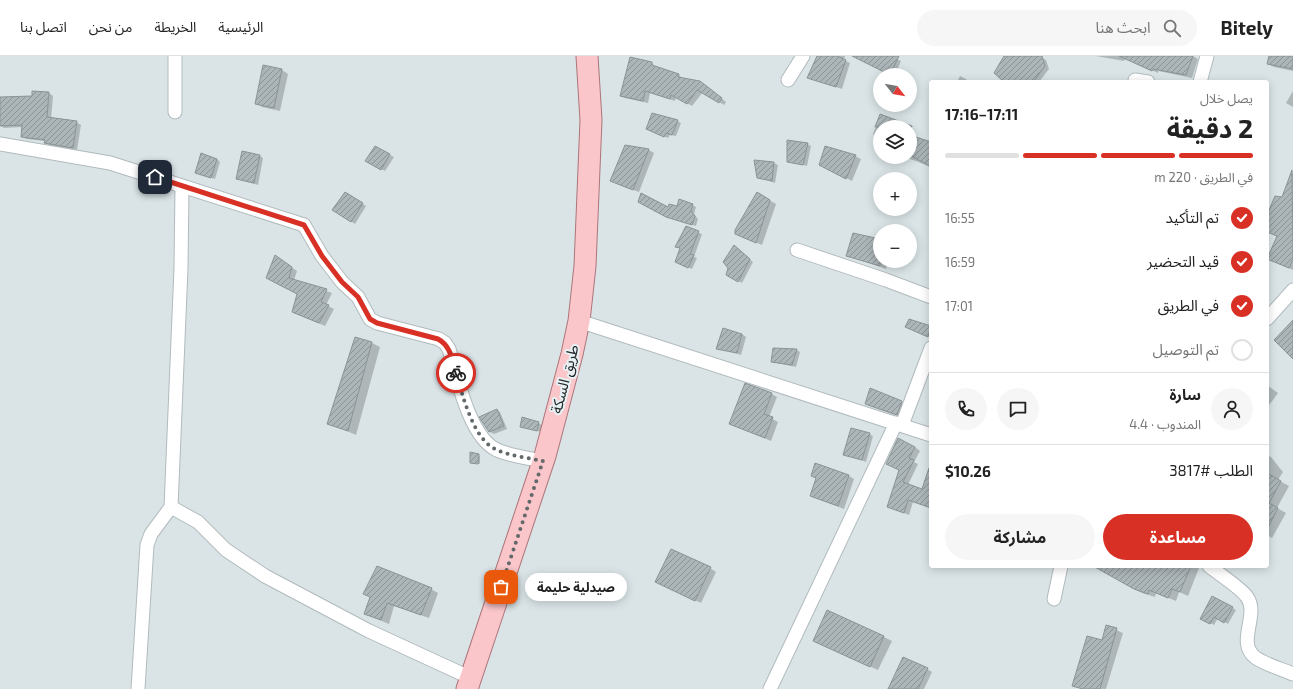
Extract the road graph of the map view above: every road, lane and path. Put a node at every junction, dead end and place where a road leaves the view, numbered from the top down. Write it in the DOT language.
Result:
graph roads {
  1 [pos="175,56"];
  2 [pos="587,56"];
  3 [pos="803,56"];
  4 [pos="1208,56"];
  5 [pos="788,80"];
  6 [pos="1201,80"];
  7 [pos="175,112"];
  8 [pos="0,144"];
  9 [pos="182,186"];
  10 [pos="797,250"];
  11 [pos="1293,290"];
  12 [pos="929,296"];
  13 [pos="1269,317"];
  14 [pos="579,321"];
  15 [pos="929,353"];
  16 [pos="899,424"];
  17 [pos="929,433"];
  18 [pos="543,461"];
  19 [pos="171,507"];
  20 [pos="1061,568"];
  21 [pos="1211,568"];
  22 [pos="1054,599"];
  23 [pos="1293,674"];
  24 [pos="469,683"];
  25 [pos="138,689"];
  26 [pos="770,689"];
  1 -- 7 [label="street"];
  2 -- 14 [label="main road, طريق السكة"];
  3 -- 5 [label="street"];
  4 -- 6 [label="street"];
  8 -- 9 [label="street"];
  9 -- 18 [label="street"];
  9 -- 19 [label="street"];
  10 -- 12 [label="street"];
  11 -- 13 [label="street"];
  14 -- 16 [label="street"];
  14 -- 18 [label="main road, طريق السكة"];
  15 -- 16 [label="street"];
  16 -- 17 [label="street"];
  16 -- 26 [label="street"];
  18 -- 24 [label="main road, طريق السكة"];
  19 -- 24 [label="street"];
  19 -- 25 [label="street"];
  20 -- 22 [label="street"];
  21 -- 23 [label="street"];
}
